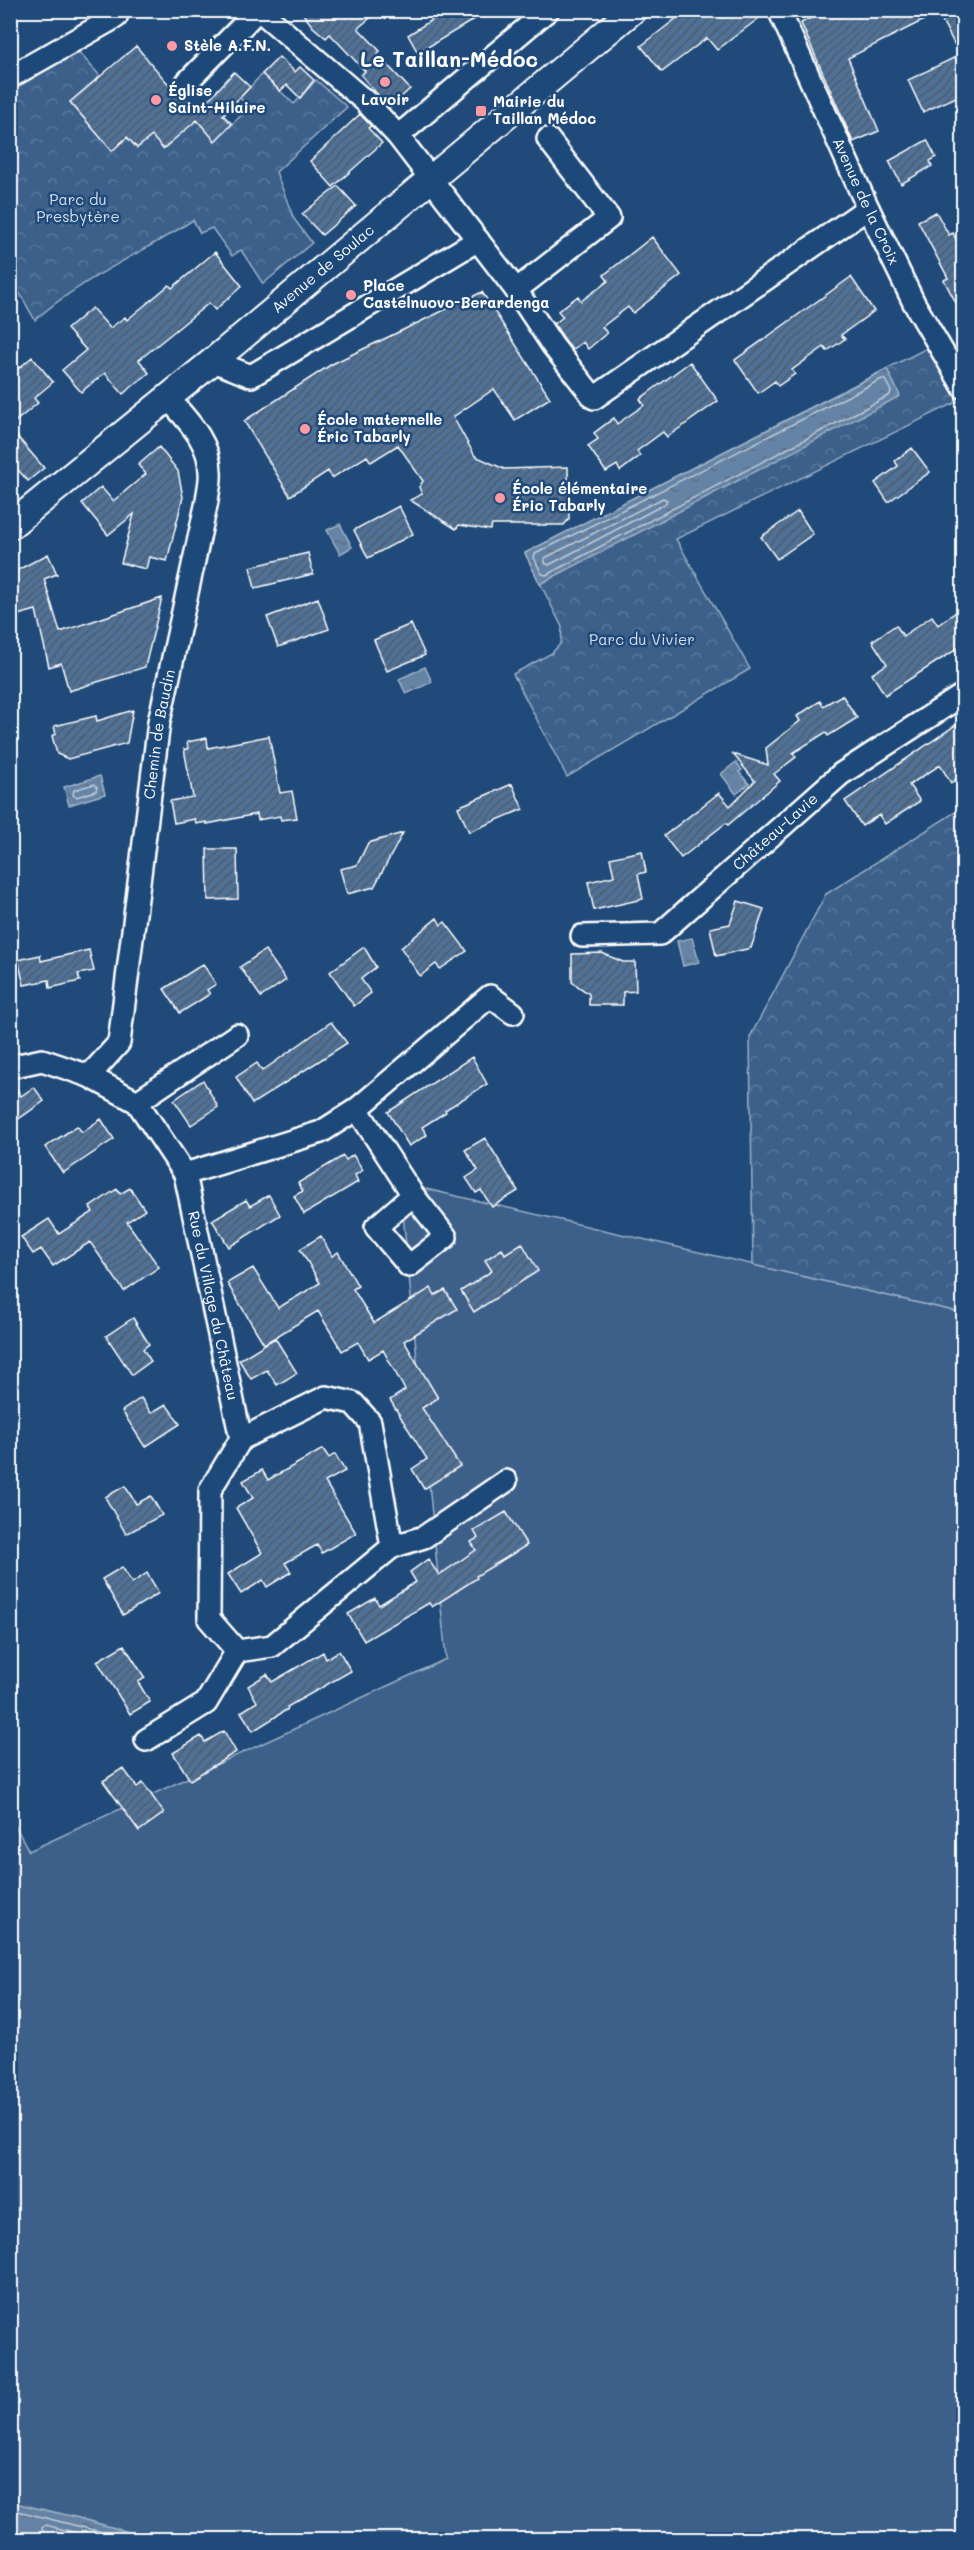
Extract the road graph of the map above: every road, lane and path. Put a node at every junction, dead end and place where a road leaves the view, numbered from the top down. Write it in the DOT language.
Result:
graph roads {
  1 [pos="119,10"];
  2 [pos="548,10"];
  3 [pos="633,10"];
  4 [pos="779,10"];
  5 [pos="267,13"];
  6 [pos="10,77"];
  7 [pos="188,82"];
  8 [pos="398,136"];
  9 [pos="548,140"];
  10 [pos="431,178"];
  11 [pos="868,208"];
  12 [pos="478,240"];
  13 [pos="516,290"];
  14 [pos="213,361"];
  15 [pos="963,388"];
  16 [pos="168,398"];
  17 [pos="10,526"];
  18 [pos="963,694"];
  19 [pos="582,936"];
  20 [pos="513,1013"];
  21 [pos="237,1035"];
  22 [pos="10,1067"];
  23 [pos="89,1076"];
  24 [pos="137,1102"];
  25 [pos="357,1109"];
  26 [pos="185,1174"];
  27 [pos="413,1195"];
  28 [pos="241,1439"];
  29 [pos="506,1481"];
  30 [pos="392,1547"];
  31 [pos="237,1651"];
  32 [pos="146,1740"];
  1 -- 6 [label="street"];
  2 -- 8 [label="street"];
  3 -- 10 [label="main road, Avenue de Soulac"];
  4 -- 11 [label="street, Avenue de la Croix"];
  5 -- 7 [label="street"];
  5 -- 8 [label="street"];
  8 -- 10 [label="street"];
  9 -- 13 [label="street"];
  10 -- 12 [label="street"];
  10 -- 14 [label="main road, Avenue de Soulac"];
  11 -- 13 [label="street"];
  11 -- 15 [label="street, Avenue de la Croix"];
  12 -- 13 [label="street"];
  12 -- 14 [label="street"];
  14 -- 16 [label="main road, Avenue de Soulac"];
  16 -- 17 [label="main road, Avenue de Soulac"];
  16 -- 23 [label="street, Chemin de Baudin"];
  18 -- 19 [label="street, Château-Lavie"];
  20 -- 25 [label="street"];
  21 -- 24 [label="street"];
  22 -- 23 [label="street, Rue du Village du Château"];
  23 -- 24 [label="street, Rue du Village du Château"];
  24 -- 26 [label="street, Rue du Village du Château"];
  25 -- 26 [label="street"];
  25 -- 27 [label="street"];
  26 -- 28 [label="street, Rue du Village du Château"];
  28 -- 30 [label="street"];
  28 -- 31 [label="street"];
  29 -- 30 [label="street"];
  30 -- 31 [label="street"];
  31 -- 32 [label="street"];
}
